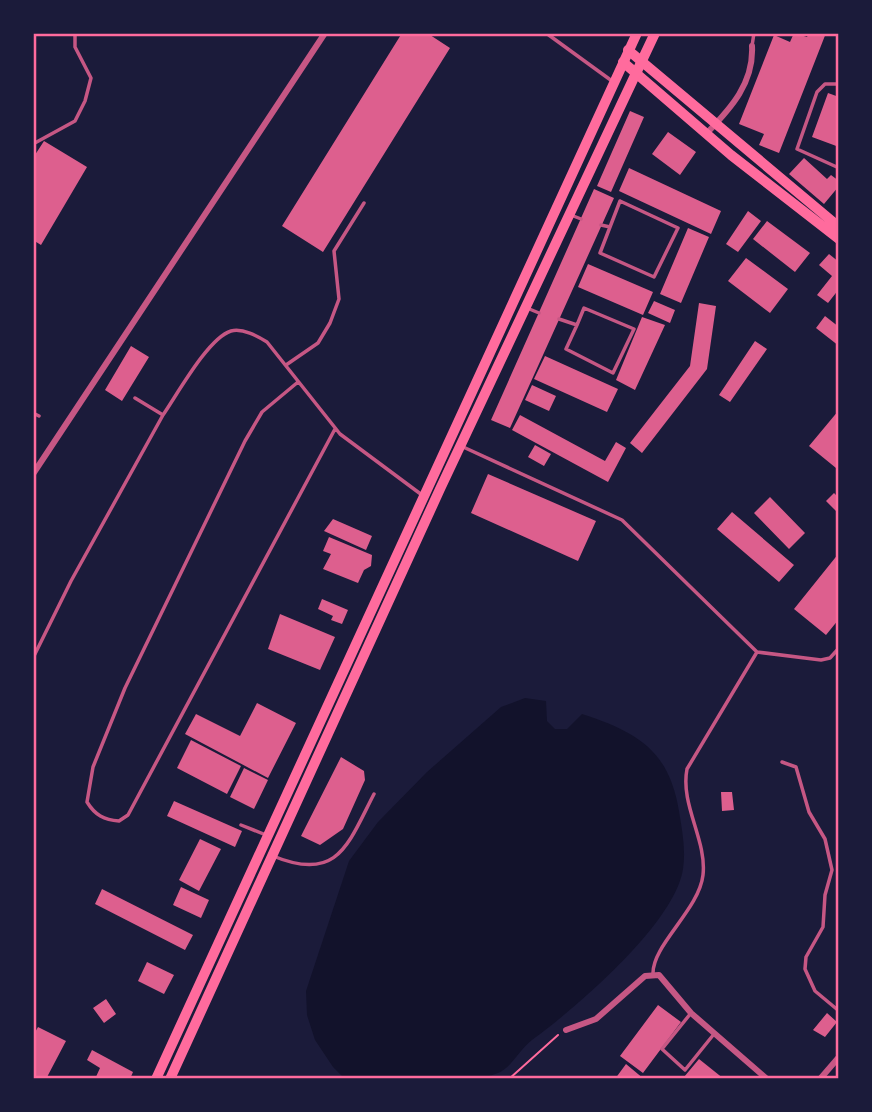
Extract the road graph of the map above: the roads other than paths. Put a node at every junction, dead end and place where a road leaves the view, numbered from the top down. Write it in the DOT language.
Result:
graph roads {
  1 [pos="75,33"];
  2 [pos="325,33"];
  3 [pos="546,33"];
  4 [pos="637,33"];
  5 [pos="656,33"];
  6 [pos="754,33"];
  7 [pos="752,46"];
  8 [pos="628,50"];
  9 [pos="623,62"];
  10 [pos="638,68"];
  11 [pos="614,83"];
  12 [pos="839,84"];
  13 [pos="716,124"];
  14 [pos="707,133"];
  15 [pos="33,144"];
  16 [pos="839,168"];
  17 [pos="363,203"];
  18 [pos="569,215"];
  19 [pos="581,219"];
  20 [pos="601,225"];
  21 [pos="839,227"];
  22 [pos="610,228"];
  23 [pos="839,239"];
  24 [pos="526,307"];
  25 [pos="539,313"];
  26 [pos="559,319"];
  27 [pos="577,326"];
  28 [pos="286,365"];
  29 [pos="298,383"];
  30 [pos="135,398"];
  31 [pos="33,414"];
  32 [pos="163,415"];
  33 [pos="39,416"];
  34 [pos="335,429"];
  35 [pos="460,446"];
  36 [pos="33,474"];
  37 [pos="422,495"];
  38 [pos="839,648"];
  39 [pos="757,652"];
  40 [pos="33,658"];
  41 [pos="782,762"];
  42 [pos="374,794"];
  43 [pos="241,825"];
  44 [pos="268,836"];
  45 [pos="271,855"];
  46 [pos="653,974"];
  47 [pos="839,1011"];
  48 [pos="691,1013"];
  49 [pos="566,1030"];
  50 [pos="714,1034"];
  51 [pos="839,1057"];
  52 [pos="156,1079"];
  53 [pos="170,1079"];
  54 [pos="768,1079"];
  55 [pos="820,1079"];
  1 -- 15 [label="lane"];
  2 -- 36 [label="street"];
  3 -- 11 [label="lane"];
  4 -- 8 [label="main road"];
  5 -- 10 [label="main road"];
  6 -- 7 [label="lane"];
  7 -- 13 [label="street"];
  8 -- 9 [label="main road"];
  8 -- 10 [label="main road"];
  9 -- 10 [label="main road"];
  9 -- 11 [label="main road"];
  10 -- 13 [label="main road"];
  10 -- 14 [label="main road"];
  10 -- 18 [label="main road"];
  11 -- 37 [label="main road"];
  12 -- 16 [label="lane"];
  13 -- 14 [label="street"];
  13 -- 21 [label="main road"];
  14 -- 23 [label="main road"];
  17 -- 28 [label="lane"];
  18 -- 19 [label="lane"];
  18 -- 24 [label="main road"];
  20 -- 22 [label="lane"];
  22 -- 22 [label="lane"];
  24 -- 25 [label="lane"];
  24 -- 35 [label="main road"];
  26 -- 27 [label="lane"];
  27 -- 27 [label="lane"];
  28 -- 29 [label="lane"];
  28 -- 32 [label="lane"];
  29 -- 34 [label="lane"];
  29 -- 34 [label="lane"];
  30 -- 32 [label="lane"];
  31 -- 33 [label="lane"];
  32 -- 40 [label="lane"];
  34 -- 37 [label="lane"];
  35 -- 39 [label="lane"];
  35 -- 45 [label="main road"];
  37 -- 44 [label="main road"];
  38 -- 39 [label="lane"];
  39 -- 46 [label="lane"];
  41 -- 47 [label="lane"];
  42 -- 45 [label="lane"];
  43 -- 44 [label="lane"];
  44 -- 52 [label="main road"];
  45 -- 53 [label="main road"];
  46 -- 48 [label="street"];
  46 -- 49 [label="street"];
  48 -- 50 [label="street"];
  48 -- 50 [label="lane"];
  50 -- 54 [label="street"];
  51 -- 55 [label="street"];
}
